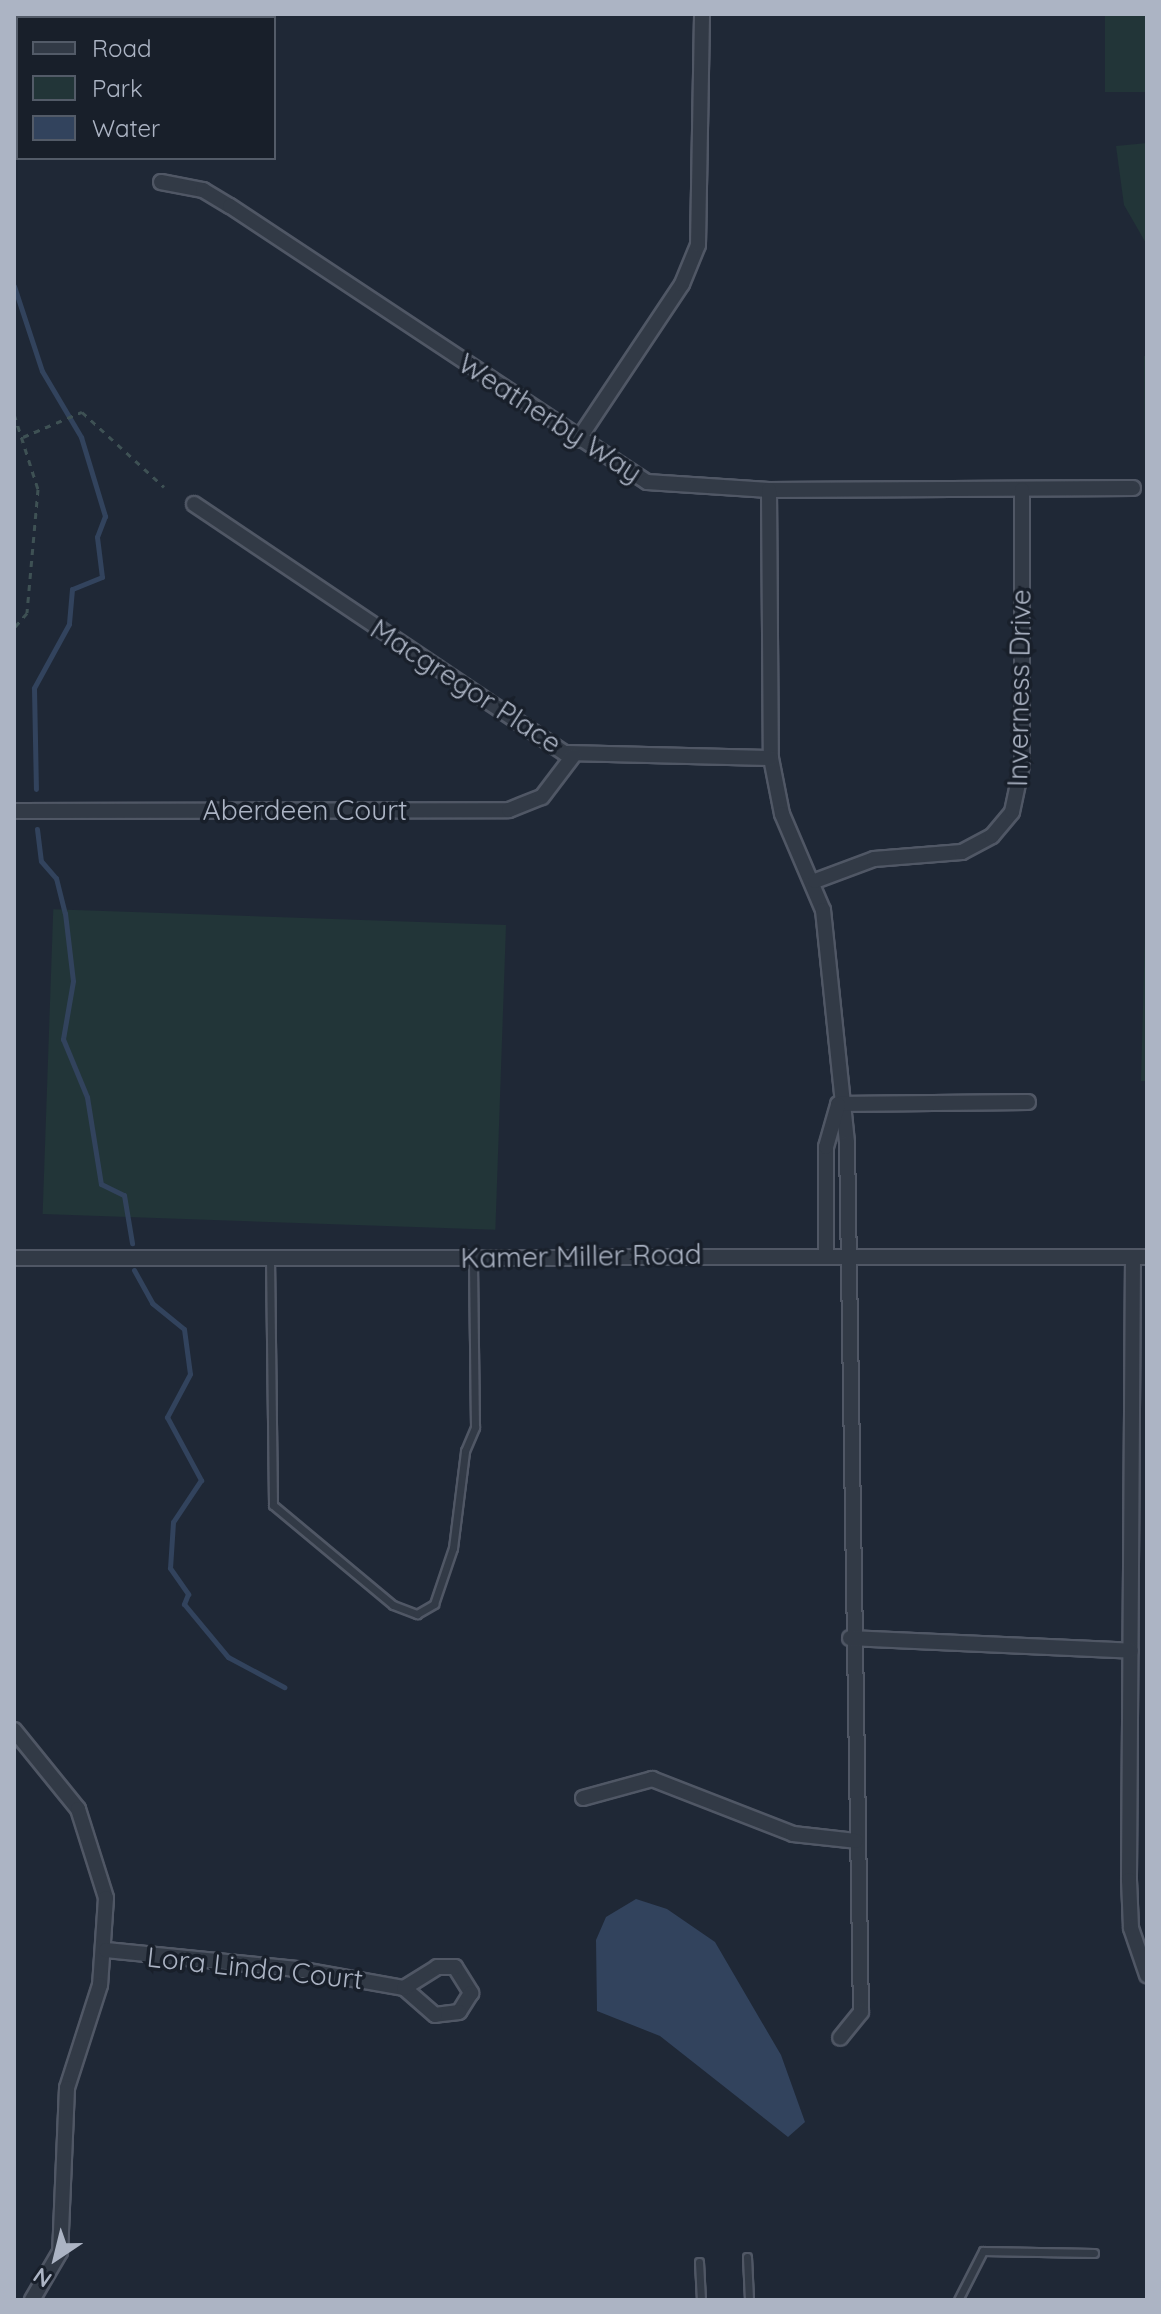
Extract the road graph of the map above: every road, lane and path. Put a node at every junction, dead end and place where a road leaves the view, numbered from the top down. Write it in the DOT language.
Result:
graph roads {
  1 [pos="702,14"];
  2 [pos="161,182"];
  3 [pos="14,414"];
  4 [pos="23,437"];
  5 [pos="578,440"];
  6 [pos="164,487"];
  7 [pos="1133,488"];
  8 [pos="769,490"];
  9 [pos="1022,490"];
  10 [pos="194,504"];
  11 [pos="14,628"];
  12 [pos="573,756"];
  13 [pos="771,758"];
  14 [pos="14,811"];
  15 [pos="815,881"];
  16 [pos="1028,1102"];
  17 [pos="838,1104"];
  18 [pos="826,1255"];
  19 [pos="850,1255"];
  20 [pos="1140,1257"];
  21 [pos="14,1258"];
  22 [pos="270,1258"];
  23 [pos="473,1258"];
  24 [pos="850,1638"];
  25 [pos="1131,1651"];
  26 [pos="14,1730"];
  27 [pos="583,1798"];
  28 [pos="856,1841"];
  29 [pos="106,1950"];
  30 [pos="1147,1975"];
  31 [pos="404,1988"];
  32 [pos="840,2038"];
  33 [pos="1094,2253"];
  34 [pos="747,2257"];
  35 [pos="699,2262"];
  36 [pos="32,2300"];
  37 [pos="701,2300"];
  38 [pos="749,2300"];
  39 [pos="958,2300"];
  1 -- 5 [label="street"];
  2 -- 5 [label="street, Weatherby Way"];
  3 -- 4 [label="path"];
  4 -- 6 [label="path"];
  4 -- 11 [label="path"];
  5 -- 8 [label="street, Weatherby Way"];
  7 -- 9 [label="street, Weatherby Way"];
  8 -- 9 [label="street, Weatherby Way"];
  8 -- 13 [label="street"];
  9 -- 15 [label="street, Inverness Drive"];
  10 -- 12 [label="street, Macgregor Place"];
  12 -- 13 [label="street, Macgregor Place"];
  12 -- 14 [label="street, Aberdeen Court"];
  13 -- 15 [label="street"];
  15 -- 17 [label="street"];
  16 -- 17 [label="street"];
  17 -- 18 [label="street"];
  17 -- 19 [label="street"];
  18 -- 19 [label="street, Kamer Miller Road"];
  18 -- 23 [label="street, Kamer Miller Road"];
  19 -- 20 [label="street, Kamer Miller Road"];
  19 -- 24 [label="street"];
  20 -- 25 [label="street"];
  21 -- 22 [label="street, Kamer Miller Road"];
  22 -- 23 [label="street, Kamer Miller Road"];
  22 -- 23 [label="lane"];
  24 -- 25 [label="street"];
  24 -- 28 [label="street"];
  25 -- 30 [label="street"];
  26 -- 29 [label="street"];
  27 -- 28 [label="street"];
  28 -- 32 [label="street"];
  29 -- 31 [label="street, Lora Linda Court"];
  29 -- 36 [label="street"];
  31 -- 31 [label="street, Lora Linda Court"];
  33 -- 39 [label="lane"];
  34 -- 38 [label="lane"];
  35 -- 37 [label="lane"];
}
